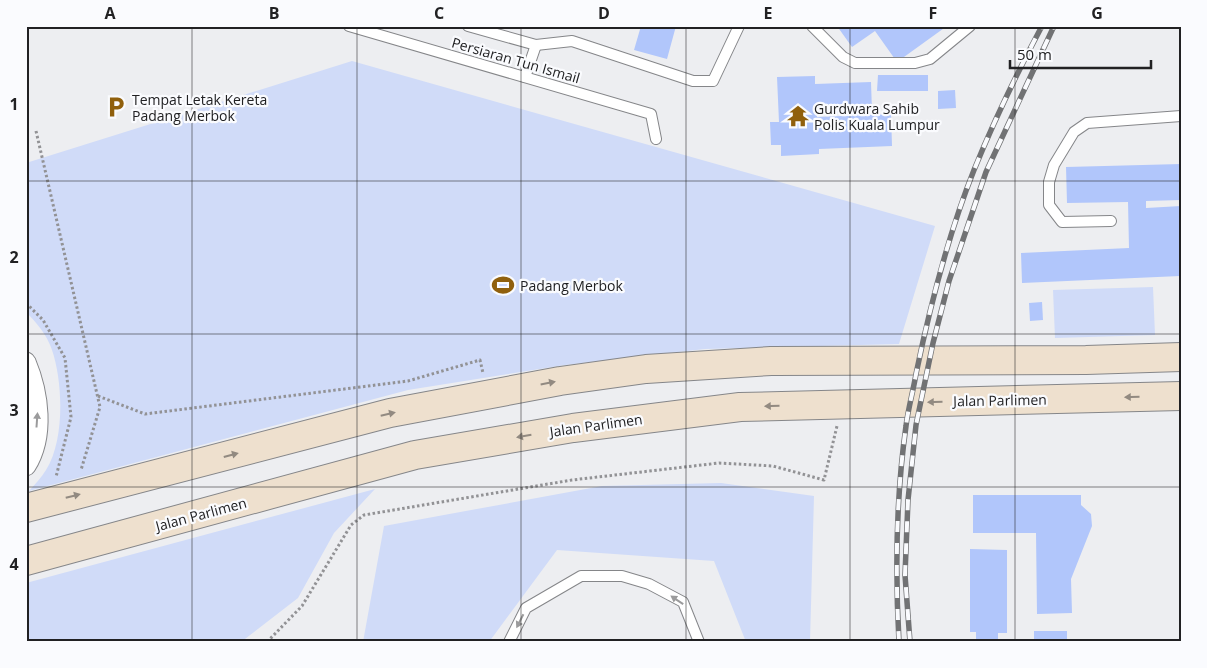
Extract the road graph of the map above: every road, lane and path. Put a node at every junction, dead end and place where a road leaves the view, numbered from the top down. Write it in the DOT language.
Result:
graph roads {
  1 [pos="348,26"];
  2 [pos="468,26"];
  3 [pos="739,26"];
  4 [pos="812,26"];
  5 [pos="970,26"];
  6 [pos="495,30"];
  7 [pos="536,45"];
  8 [pos="525,77"];
  9 [pos="1181,116"];
  10 [pos="36,131"];
  11 [pos="656,139"];
  12 [pos="1111,222"];
  13 [pos="26,303"];
  14 [pos="1181,357"];
  15 [pos="26,362"];
  16 [pos="482,369"];
  17 [pos="98,396"];
  18 [pos="1181,396"];
  19 [pos="838,421"];
  20 [pos="26,466"];
  21 [pos="78,478"];
  22 [pos="55,479"];
  23 [pos="26,508"];
  24 [pos="26,561"];
  25 [pos="267,642"];
  26 [pos="509,642"];
  27 [pos="699,642"];
  1 -- 8 [label="lane, Persiaran Tun Ismail"];
  2 -- 6 [label="lane"];
  3 -- 7 [label="lane"];
  4 -- 5 [label="lane"];
  6 -- 7 [label="lane"];
  7 -- 8 [label="lane"];
  8 -- 11 [label="lane, Persiaran Tun Ismail"];
  9 -- 12 [label="lane"];
  10 -- 17 [label="path"];
  13 -- 22 [label="path"];
  23 -- 14 [label="street, one-way"];
  20 -- 15 [label="street, one-way"];
  16 -- 17 [label="path"];
  17 -- 21 [label="path"];
  18 -- 24 [label="street, Jalan Parlimen, one-way"];
  19 -- 25 [label="path"];
  27 -- 26 [label="lane, one-way"];
}
